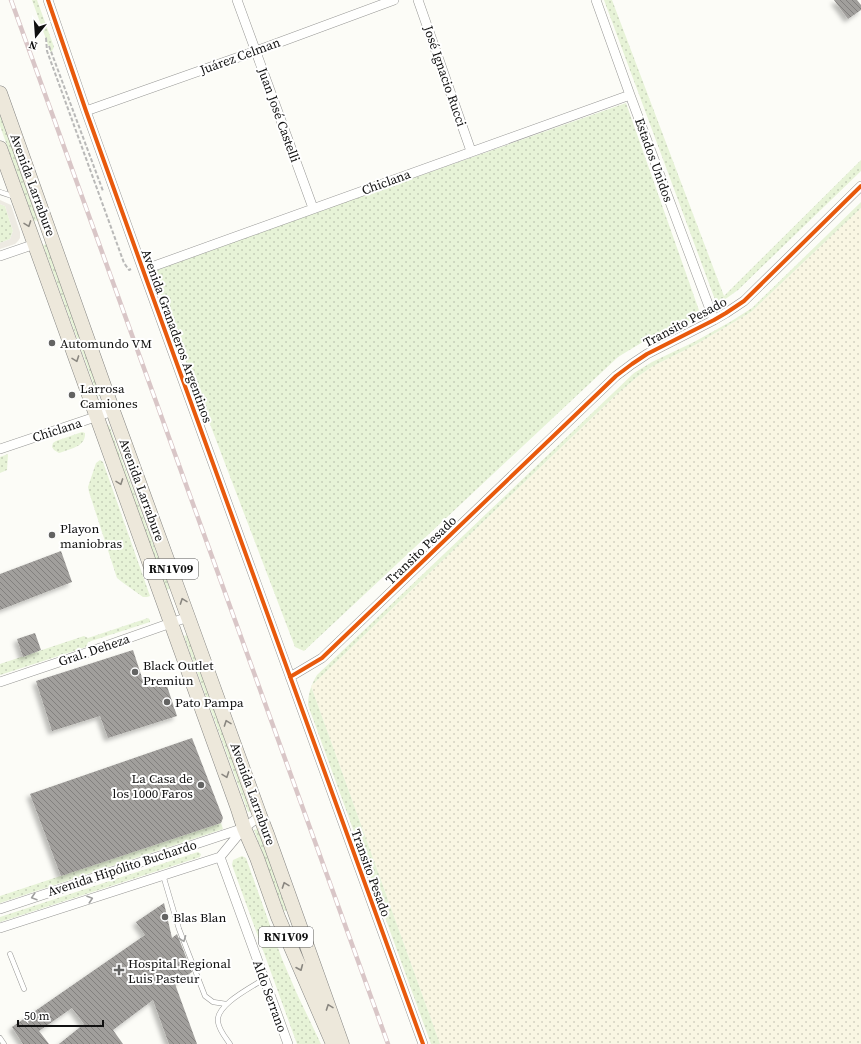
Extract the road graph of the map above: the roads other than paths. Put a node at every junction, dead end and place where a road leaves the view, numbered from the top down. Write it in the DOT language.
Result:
graph roads {
  1 [pos="48,0"];
  2 [pos="237,0"];
  3 [pos="394,0"];
  4 [pos="418,0"];
  5 [pos="596,0"];
  6 [pos="256,51"];
  7 [pos="0,93"];
  8 [pos="630,95"];
  9 [pos="86,111"];
  10 [pos="0,148"];
  11 [pos="471,151"];
  12 [pos="861,186"];
  13 [pos="0,192"];
  14 [pos="18,198"];
  15 [pos="313,208"];
  16 [pos="35,244"];
  17 [pos="0,256"];
  18 [pos="143,270"];
  19 [pos="714,320"];
  20 [pos="113,411"];
  21 [pos="97,417"];
  22 [pos="0,449"];
  23 [pos="188,617"];
  24 [pos="171,623"];
  25 [pos="290,677"];
  26 [pos="0,682"];
  27 [pos="260,816"];
  28 [pos="244,828"];
  29 [pos="220,857"];
  30 [pos="163,875"];
  31 [pos="0,909"];
  32 [pos="0,928"];
  33 [pos="10,954"];
  34 [pos="264,979"];
  35 [pos="24,989"];
  36 [pos="226,1004"];
  37 [pos="0,1038"];
  38 [pos="4,1044"];
  39 [pos="230,1044"];
  40 [pos="288,1044"];
  41 [pos="333,1044"];
  42 [pos="342,1044"];
  43 [pos="423,1044"];
  1 -- 9 [label="street, Avenida Granaderos Argentinos"];
  2 -- 6 [label="street, Juan José Castelli"];
  3 -- 6 [label="street, Juárez Celman"];
  4 -- 11 [label="street, José Ignacio Rucci"];
  5 -- 8 [label="street, Estados Unidos"];
  6 -- 9 [label="street, Juárez Celman"];
  6 -- 15 [label="street, Juan José Castelli"];
  7 -- 20 [label="main road, Avenida Larrabure / RN1V09"];
  8 -- 11 [label="street, Chiclana"];
  8 -- 19 [label="street, Estados Unidos"];
  9 -- 18 [label="street, Avenida Granaderos Argentinos"];
  10 -- 14 [label="main road, Avenida Larrabure / RN1V09"];
  11 -- 15 [label="street, Chiclana"];
  12 -- 19 [label="street, Transito Pesado"];
  13 -- 14 [label="lane"];
  14 -- 16 [label="main road, Avenida Larrabure / RN1V09, one-way"];
  15 -- 18 [label="street, Chiclana"];
  16 -- 17 [label="street"];
  16 -- 21 [label="main road, Avenida Larrabure / RN1V09, one-way"];
  18 -- 25 [label="street, Avenida Granaderos Argentinos"];
  19 -- 25 [label="street, Transito Pesado"];
  20 -- 21 [label="street, Chiclana"];
  23 -- 20 [label="main road, Avenida Larrabure / RN1V09, one-way"];
  21 -- 22 [label="street, Chiclana"];
  21 -- 24 [label="main road, Avenida Larrabure / RN1V09, one-way"];
  23 -- 24 [label="street, Gral. Deheza"];
  27 -- 23 [label="main road, Avenida Larrabure / RN1V09, one-way"];
  24 -- 26 [label="street, Gral. Deheza"];
  24 -- 28 [label="main road, Avenida Larrabure / RN1V09, one-way"];
  25 -- 43 [label="street, Transito Pesado"];
  27 -- 28 [label="street"];
  42 -- 27 [label="main road, Avenida Larrabure / RN1V09, one-way"];
  28 -- 29 [label="street"];
  28 -- 31 [label="street, Avenida Hipólito Buchardo, one-way"];
  28 -- 41 [label="main road, Avenida Larrabure / RN1V09, one-way"];
  29 -- 30 [label="street, Avenida Hipólito Buchardo"];
  29 -- 34 [label="street, Aldo Serrano"];
  32 -- 30 [label="street, Avenida Hipólito Buchardo, one-way"];
  30 -- 36 [label="lane, one-way"];
  33 -- 35 [label="lane"];
  34 -- 36 [label="lane"];
  34 -- 40 [label="street, Aldo Serrano"];
  36 -- 39 [label="lane"];
  37 -- 38 [label="lane"];
}
